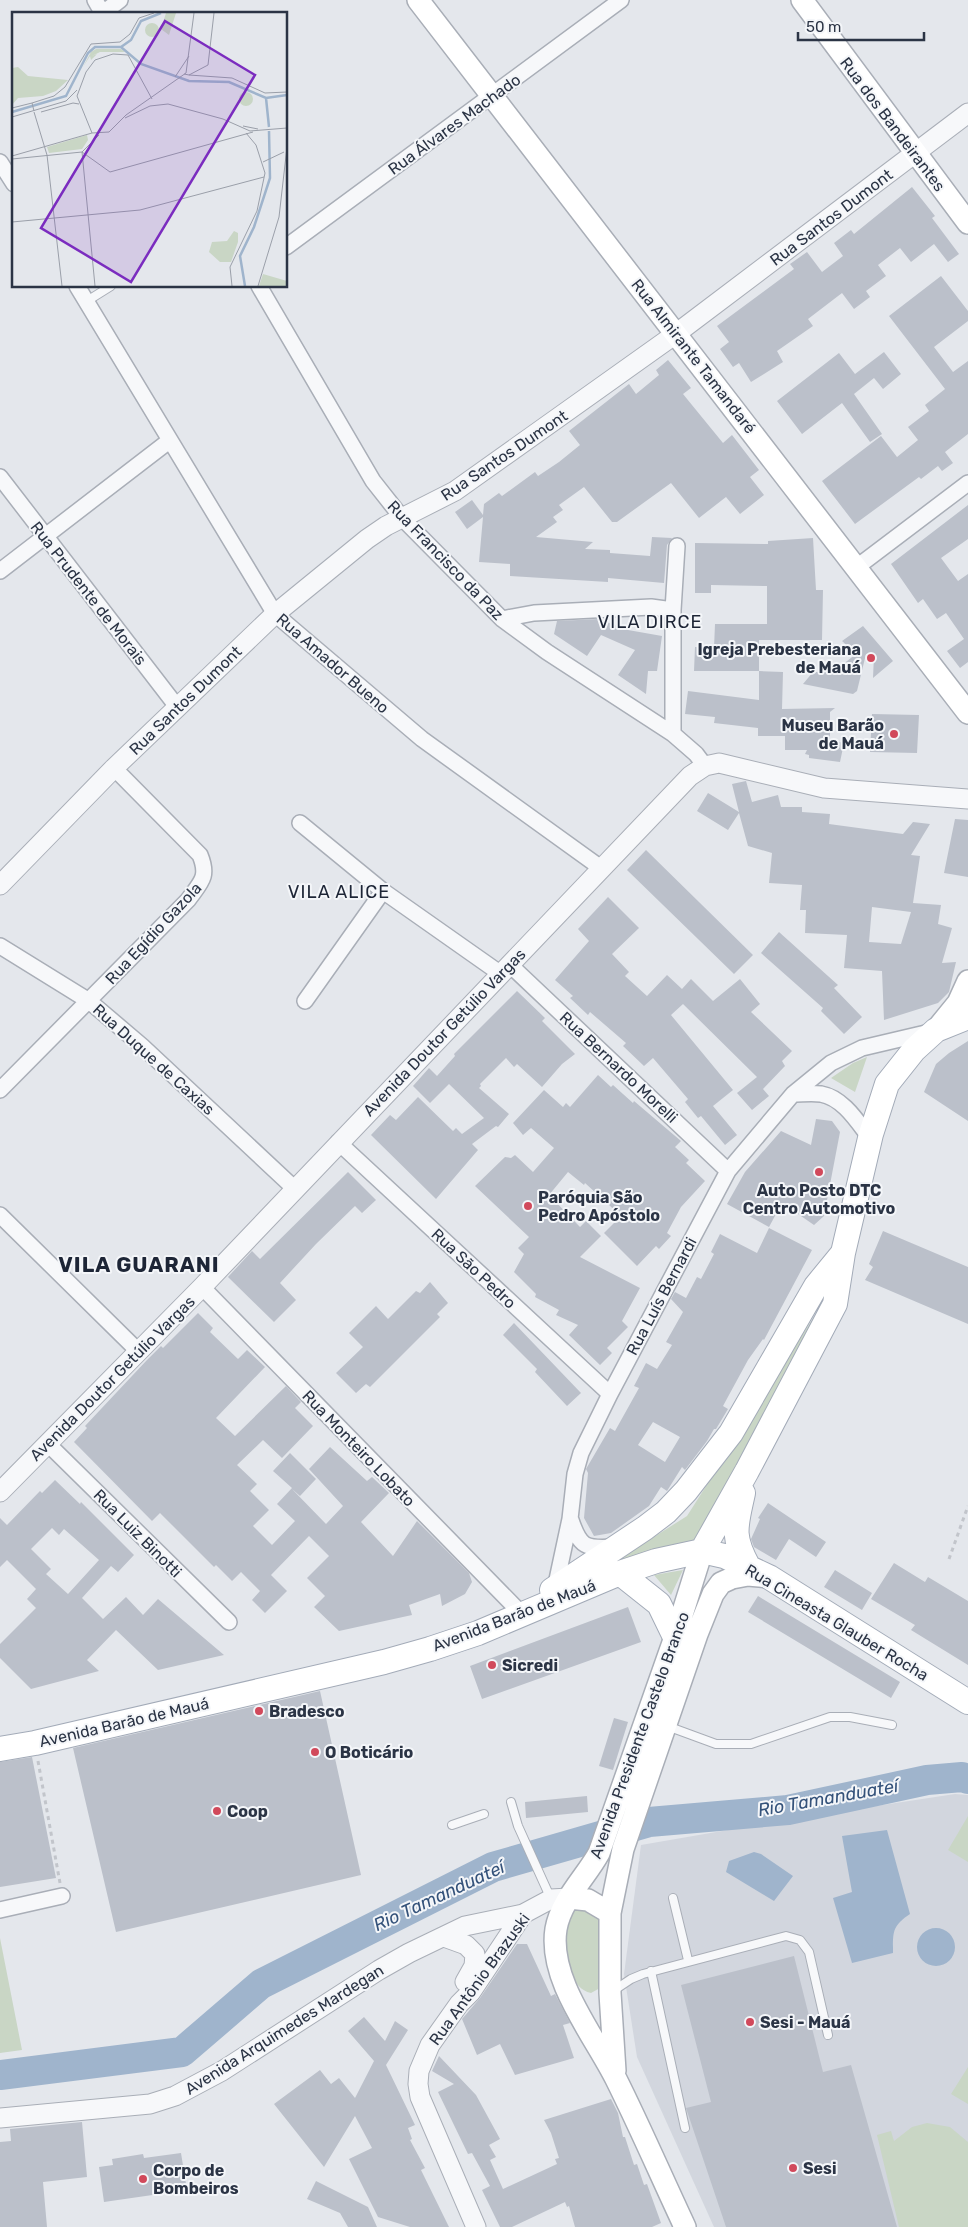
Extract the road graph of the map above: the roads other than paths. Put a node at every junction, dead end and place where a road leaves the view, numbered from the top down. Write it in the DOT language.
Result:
graph roads {
  1 [pos="120,0"];
  2 [pos="418,0"];
  3 [pos="621,0"];
  4 [pos="802,0"];
  5 [pos="100,9"];
  6 [pos="491,96"];
  7 [pos="968,113"];
  8 [pos="915,154"];
  9 [pos="0,162"];
  10 [pos="12,181"];
  11 [pos="968,223"];
  12 [pos="288,247"];
  13 [pos="79,288"];
  14 [pos="108,288"];
  15 [pos="260,288"];
  16 [pos="87,301"];
  17 [pos="677,334"];
  18 [pos="169,441"];
  19 [pos="0,477"];
  20 [pos="968,483"];
  21 [pos="403,519"];
  22 [pos="45,536"];
  23 [pos="677,546"];
  24 [pos="857,567"];
  25 [pos="0,572"];
  26 [pos="673,610"];
  27 [pos="274,614"];
  28 [pos="502,619"];
  29 [pos="178,708"];
  30 [pos="968,713"];
  31 [pos="673,734"];
  32 [pos="705,766"];
  33 [pos="114,768"];
  34 [pos="968,799"];
  35 [pos="300,824"];
  36 [pos="601,868"];
  37 [pos="0,885"];
  38 [pos="383,891"];
  39 [pos="0,946"];
  40 [pos="505,969"];
  41 [pos="968,981"];
  42 [pos="89,1001"];
  43 [pos="305,1001"];
  44 [pos="968,1017"];
  45 [pos="936,1030"];
  46 [pos="0,1090"];
  47 [pos="793,1094"];
  48 [pos="870,1138"];
  49 [pos="338,1142"];
  50 [pos="728,1171"];
  51 [pos="295,1189"];
  52 [pos="0,1215"];
  53 [pos="843,1253"];
  54 [pos="202,1287"];
  55 [pos="138,1350"];
  56 [pos="610,1394"];
  57 [pos="47,1443"];
  58 [pos="747,1472"];
  59 [pos="0,1492"];
  60 [pos="570,1519"];
  61 [pos="616,1547"];
  62 [pos="702,1551"];
  63 [pos="748,1566"];
  64 [pos="620,1573"];
  65 [pos="769,1577"];
  66 [pos="555,1588"];
  67 [pos="516,1608"];
  68 [pos="229,1622"];
  69 [pos="675,1637"];
  70 [pos="968,1702"];
  71 [pos="665,1725"];
  72 [pos="892,1725"];
  73 [pos="0,1735"];
  74 [pos="0,1749"];
  75 [pos="628,1801"];
  76 [pos="511,1802"];
  77 [pos="484,1814"];
  78 [pos="452,1826"];
  79 [pos="62,1896"];
  80 [pos="560,1898"];
  81 [pos="673,1898"];
  82 [pos="0,1910"];
  83 [pos="610,1913"];
  84 [pos="523,1914"];
  85 [pos="444,1937"];
  86 [pos="688,1960"];
  87 [pos="651,1972"];
  88 [pos="610,1993"];
  89 [pos="459,2004"];
  90 [pos="575,2005"];
  91 [pos="828,2035"];
  92 [pos="615,2078"];
  93 [pos="0,2118"];
  94 [pos="685,2128"];
  95 [pos="476,2227"];
  96 [pos="686,2227"];
  1 -- 5 [label="street"];
  2 -- 6 [label="main road, Rua Almirante Tamandaré"];
  3 -- 6 [label="street, Rua Álvares Machado"];
  4 -- 8 [label="main road, Rua dos Bandeirantes"];
  6 -- 12 [label="street, Rua Álvares Machado"];
  6 -- 17 [label="main road, Rua Almirante Tamandaré"];
  7 -- 8 [label="street, Rua Santos Dumont"];
  8 -- 11 [label="main road, Rua dos Bandeirantes"];
  8 -- 17 [label="street, Rua Santos Dumont"];
  9 -- 10 [label="street"];
  13 -- 16 [label="street, Rua Amador Bueno"];
  14 -- 16 [label="lane"];
  15 -- 21 [label="street, Rua Francisco da Paz"];
  16 -- 18 [label="street, Rua Amador Bueno"];
  17 -- 21 [label="street, Rua Santos Dumont"];
  17 -- 24 [label="main road, Rua Almirante Tamandaré"];
  18 -- 22 [label="street"];
  18 -- 27 [label="street, Rua Amador Bueno"];
  19 -- 22 [label="street, Rua Prudente de Morais"];
  20 -- 24 [label="street"];
  21 -- 27 [label="street, Rua Santos Dumont"];
  21 -- 28 [label="street, Rua Francisco da Paz"];
  22 -- 25 [label="street"];
  22 -- 29 [label="street, Rua Prudente de Morais"];
  23 -- 26 [label="street"];
  24 -- 30 [label="main road, Rua Almirante Tamandaré"];
  26 -- 28 [label="street"];
  26 -- 31 [label="street"];
  27 -- 29 [label="street, Rua Santos Dumont"];
  27 -- 36 [label="street, Rua Amador Bueno"];
  28 -- 31 [label="street, Rua Francisco da Paz"];
  29 -- 33 [label="street, Rua Santos Dumont"];
  31 -- 32 [label="street, Rua Francisco da Paz"];
  32 -- 34 [label="street"];
  32 -- 36 [label="street, Avenida Doutor Getúlio Vargas"];
  33 -- 37 [label="street, Rua Santos Dumont"];
  33 -- 42 [label="street, Rua Egídio Gazola"];
  35 -- 38 [label="street, Rua Bernardo Morelli"];
  36 -- 40 [label="street, Avenida Doutor Getúlio Vargas"];
  38 -- 40 [label="street, Rua Bernardo Morelli"];
  38 -- 43 [label="street"];
  39 -- 42 [label="street, Rua Duque de Caxias"];
  40 -- 49 [label="street, Avenida Doutor Getúlio Vargas"];
  40 -- 50 [label="street, Rua Bernardo Morelli"];
  41 -- 45 [label="main road"];
  42 -- 46 [label="street, Rua Egídio Gazola"];
  42 -- 51 [label="street, Rua Duque de Caxias"];
  44 -- 45 [label="main road, Avenida Barão de Mauá"];
  45 -- 47 [label="street, Rua Luís Bernardi"];
  45 -- 48 [label="main road, Avenida Barão de Mauá"];
  47 -- 48 [label="street"];
  47 -- 50 [label="street, Rua Luís Bernardi"];
  48 -- 53 [label="main road, Avenida Barão de Mauá"];
  49 -- 51 [label="street, Avenida Doutor Getúlio Vargas"];
  49 -- 56 [label="street, Rua São Pedro"];
  50 -- 56 [label="street, Rua Luís Bernardi"];
  51 -- 54 [label="street, Avenida Doutor Getúlio Vargas"];
  52 -- 55 [label="street"];
  53 -- 58 [label="main road, Avenida Barão de Mauá"];
  53 -- 61 [label="main road, Avenida Barão de Mauá"];
  54 -- 55 [label="street, Avenida Doutor Getúlio Vargas"];
  54 -- 67 [label="street, Rua Monteiro Lobato"];
  55 -- 57 [label="street, Avenida Doutor Getúlio Vargas"];
  56 -- 60 [label="street, Rua Luís Bernardi"];
  57 -- 59 [label="street, Avenida Doutor Getúlio Vargas"];
  57 -- 68 [label="street, Rua Luiz Binotti"];
  58 -- 62 [label="main road, Avenida Barão de Mauá"];
  58 -- 63 [label="main road"];
  60 -- 61 [label="street"];
  60 -- 66 [label="street, Rua Luís Bernardi"];
  61 -- 66 [label="main road, Avenida Barão de Mauá"];
  62 -- 63 [label="main road, Rua Cineasta Glauber Rocha"];
  62 -- 64 [label="main road, Avenida Barão de Mauá"];
  62 -- 69 [label="main road, Avenida Presidente Castelo Branco"];
  63 -- 65 [label="main road, Rua Cineasta Glauber Rocha"];
  64 -- 69 [label="main road"];
  64 -- 74 [label="main road, Avenida Barão de Mauá"];
  65 -- 70 [label="main road, Rua Cineasta Glauber Rocha"];
  65 -- 71 [label="main road, Avenida Presidente Castelo Branco"];
  66 -- 67 [label="main road, Avenida Barão de Mauá"];
  67 -- 73 [label="main road, Avenida Barão de Mauá"];
  69 -- 75 [label="main road, Avenida Presidente Castelo Branco"];
  71 -- 72 [label="lane"];
  71 -- 75 [label="main road, Avenida Presidente Castelo Branco"];
  75 -- 80 [label="main road, Avenida Presidente Castelo Branco"];
  75 -- 83 [label="main road, Avenida Presidente Castelo Branco"];
  76 -- 80 [label="lane"];
  77 -- 78 [label="lane"];
  79 -- 82 [label="street"];
  80 -- 83 [label="main road"];
  80 -- 84 [label="street, Rua Antônio Brazuski"];
  80 -- 90 [label="main road, Avenida Presidente Castelo Branco"];
  81 -- 86 [label="lane"];
  83 -- 88 [label="main road, Avenida Presidente Castelo Branco"];
  84 -- 85 [label="street, Avenida Arquimedes Mardegan"];
  84 -- 89 [label="street, Rua Antônio Brazuski"];
  85 -- 89 [label="street"];
  85 -- 93 [label="street, Avenida Arquimedes Mardegan"];
  86 -- 87 [label="lane"];
  86 -- 91 [label="lane"];
  87 -- 88 [label="lane"];
  87 -- 94 [label="lane"];
  88 -- 90 [label="main road"];
  88 -- 92 [label="main road, Avenida Presidente Castelo Branco"];
  89 -- 95 [label="street, Rua Antônio Brazuski"];
  90 -- 92 [label="main road, Avenida Presidente Castelo Branco"];
  92 -- 96 [label="main road, Avenida Presidente Castelo Branco"];
}
